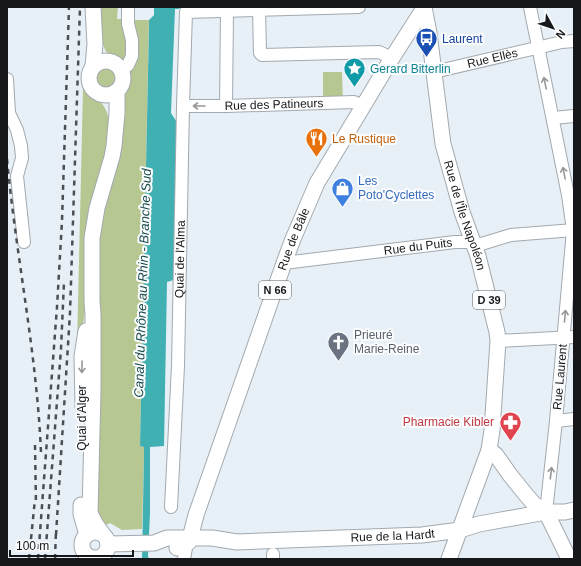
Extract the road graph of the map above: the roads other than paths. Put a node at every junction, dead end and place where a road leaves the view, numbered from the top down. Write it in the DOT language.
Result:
graph roads {
  1 [pos="93,7"];
  2 [pos="128,7"];
  3 [pos="359,7"];
  4 [pos="422,7"];
  5 [pos="530,7"];
  6 [pos="259,10"];
  7 [pos="228,11"];
  8 [pos="574,41"];
  9 [pos="95,44"];
  10 [pos="538,47"];
  11 [pos="392,58"];
  12 [pos="109,60"];
  13 [pos="93,66"];
  14 [pos="121,70"];
  15 [pos="434,72"];
  16 [pos="7,79"];
  17 [pos="117,91"];
  18 [pos="101,94"];
  19 [pos="183,106"];
  20 [pos="226,106"];
  21 [pos="364,106"];
  22 [pos="574,116"];
  23 [pos="553,118"];
  24 [pos="115,125"];
  25 [pos="573,230"];
  26 [pos="24,242"];
  27 [pos="473,243"];
  28 [pos="284,263"];
  29 [pos="92,301"];
  30 [pos="569,338"];
  31 [pos="498,341"];
  32 [pos="574,419"];
  33 [pos="556,421"];
  34 [pos="489,450"];
  35 [pos="171,507"];
  36 [pos="574,510"];
  37 [pos="546,512"];
  38 [pos="460,530"];
  39 [pos="87,535"];
  40 [pos="105,539"];
  41 [pos="184,548"];
  42 [pos="89,557"];
  43 [pos="449,559"];
  44 [pos="568,559"];
  1 -- 9 [label="main road, Quai d'Alger"];
  2 -- 14 [label="street"];
  3 -- 6 [label="street"];
  4 -- 11 [label="main road, Rue de Bâle / N 66"];
  4 -- 15 [label="main road, Rue de l'Île Napoléon / D 39"];
  5 -- 10 [label="street, Rue Laurent"];
  6 -- 7 [label="street"];
  6 -- 11 [label="street"];
  7 -- 19 [label="street, Quai de l'Alma"];
  7 -- 20 [label="street"];
  8 -- 10 [label="street, Rue Ellès"];
  9 -- 12 [label="main road"];
  9 -- 13 [label="main road, Quai d'Alger"];
  10 -- 15 [label="street, Rue Ellès"];
  23 -- 10 [label="street, Rue Laurent, one-way"];
  11 -- 21 [label="main road, Rue de Bâle / N 66"];
  12 -- 13 [label="main road"];
  12 -- 14 [label="main road"];
  13 -- 18 [label="main road, Quai d'Alger"];
  14 -- 17 [label="main road, Quai d'Alger"];
  15 -- 27 [label="main road, Rue de l'Île Napoléon / D 39"];
  16 -- 26 [label="street"];
  17 -- 18 [label="main road"];
  17 -- 24 [label="main road, Quai d'Alger"];
  18 -- 24 [label="main road, Quai d'Alger"];
  20 -- 19 [label="street, Rue des Patineurs, one-way"];
  19 -- 35 [label="street, Quai de l'Alma"];
  20 -- 21 [label="street, Rue des Patineurs"];
  21 -- 28 [label="main road, Rue de Bâle / N 66"];
  22 -- 23 [label="street"];
  25 -- 23 [label="street, Rue Laurent, one-way"];
  24 -- 29 [label="main road, Quai d'Alger"];
  25 -- 27 [label="street, Rue du Puits"];
  30 -- 25 [label="street, Rue Laurent, one-way"];
  27 -- 28 [label="street, Rue du Puits"];
  27 -- 31 [label="main road, Rue de l'Île Napoléon / D 39"];
  28 -- 41 [label="main road, Rue de Bâle / N 66"];
  29 -- 39 [label="main road, Quai d'Alger, one-way"];
  29 -- 40 [label="main road, Quai d'Alger"];
  30 -- 31 [label="street"];
  30 -- 33 [label="street, Rue Laurent"];
  31 -- 34 [label="main road, Rue de l'Île Napoléon / D 39"];
  32 -- 33 [label="street"];
  37 -- 33 [label="street, Rue Laurent, one-way"];
  34 -- 37 [label="main road"];
  34 -- 38 [label="main road, Rue de l'Île Napoléon / D 39"];
  36 -- 37 [label="main road, Rue de la Hardt"];
  37 -- 38 [label="main road, Rue de la Hardt"];
  37 -- 44 [label="main road"];
  38 -- 41 [label="main road, Rue de la Hardt"];
  38 -- 43 [label="main road, Rue de l'Île Napoléon / D 39"];
  39 -- 40 [label="main road"];
  39 -- 42 [label="main road"];
  40 -- 41 [label="main road, Rue de la Hardt"];
  40 -- 42 [label="main road"];
}
